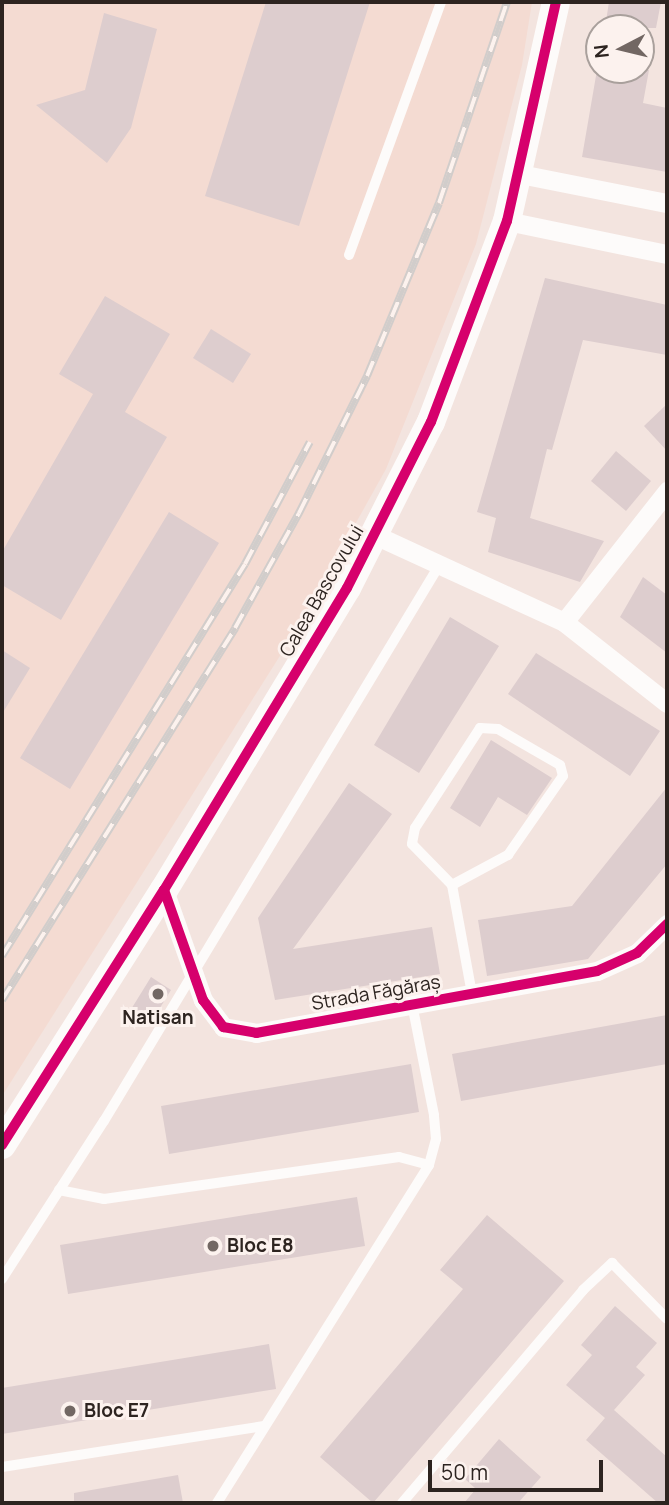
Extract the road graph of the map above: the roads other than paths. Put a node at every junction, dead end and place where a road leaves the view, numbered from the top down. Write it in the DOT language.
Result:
graph roads {
  1 [pos="441,2"];
  2 [pos="556,2"];
  3 [pos="520,174"];
  4 [pos="667,203"];
  5 [pos="507,221"];
  6 [pos="667,254"];
  7 [pos="349,255"];
  8 [pos="667,491"];
  9 [pos="375,535"];
  10 [pos="440,564"];
  11 [pos="564,622"];
  12 [pos="667,703"];
  13 [pos="452,885"];
  14 [pos="164,891"];
  15 [pos="667,924"];
  16 [pos="194,973"];
  17 [pos="471,994"];
  18 [pos="412,1004"];
  19 [pos="2,1145"];
  20 [pos="429,1165"];
  21 [pos="59,1190"];
  22 [pos="2,1279"];
  23 [pos="667,1319"];
  24 [pos="264,1426"];
  25 [pos="2,1467"];
  26 [pos="217,1503"];
  27 [pos="402,1503"];
  1 -- 7 [label="lane"];
  2 -- 3 [label="street, Calea Bascovului"];
  3 -- 4 [label="street"];
  3 -- 5 [label="street, Calea Bascovului"];
  5 -- 6 [label="street"];
  5 -- 9 [label="street, Calea Bascovului"];
  8 -- 11 [label="street"];
  9 -- 10 [label="street"];
  9 -- 14 [label="street, Calea Bascovului"];
  10 -- 11 [label="street"];
  10 -- 16 [label="lane"];
  11 -- 12 [label="street"];
  13 -- 13 [label="lane"];
  13 -- 17 [label="lane"];
  14 -- 16 [label="street, Strada Făgăraș"];
  14 -- 19 [label="street, Calea Bascovului"];
  15 -- 17 [label="street, Strada Făgăraș"];
  16 -- 18 [label="street, Strada Făgăraș"];
  16 -- 21 [label="lane"];
  17 -- 18 [label="street, Strada Făgăraș"];
  18 -- 20 [label="lane"];
  20 -- 21 [label="lane"];
  20 -- 24 [label="lane"];
  21 -- 22 [label="lane"];
  23 -- 27 [label="lane"];
  24 -- 25 [label="lane"];
  24 -- 26 [label="lane"];
}
